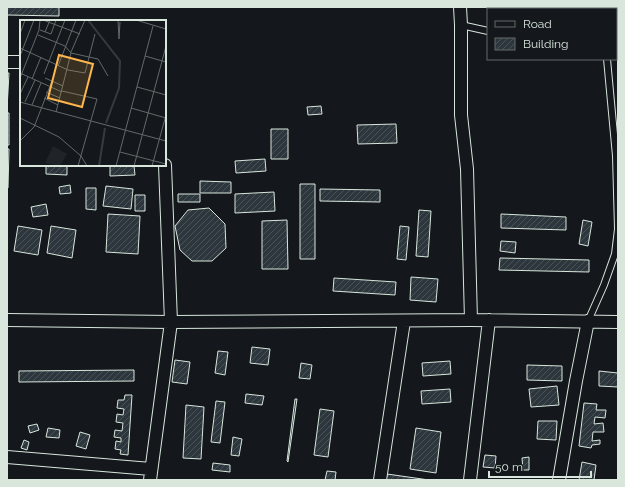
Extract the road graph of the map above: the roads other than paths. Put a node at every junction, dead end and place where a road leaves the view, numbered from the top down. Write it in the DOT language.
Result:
graph roads {
  1 [pos="460,7"];
  2 [pos="461,25"];
  3 [pos="487,31"];
  4 [pos="607,60"];
  5 [pos="7,62"];
  6 [pos="20,62"];
  7 [pos="617,156"];
  8 [pos="165,166"];
  9 [pos="7,320"];
  10 [pos="471,320"];
  11 [pos="489,320"];
  12 [pos="404,321"];
  13 [pos="171,322"];
  14 [pos="588,322"];
  15 [pos="618,322"];
  16 [pos="7,457"];
  17 [pos="150,475"];
  18 [pos="380,480"];
  19 [pos="470,480"];
  20 [pos="559,480"];
  1 -- 2 [label="street"];
  2 -- 3 [label="lane"];
  2 -- 10 [label="street"];
  4 -- 7 [label="lane"];
  5 -- 6 [label="street"];
  7 -- 14 [label="lane"];
  8 -- 13 [label="street"];
  9 -- 13 [label="street"];
  10 -- 11 [label="street"];
  10 -- 12 [label="street"];
  11 -- 14 [label="street"];
  11 -- 19 [label="street"];
  12 -- 13 [label="street"];
  12 -- 18 [label="street"];
  13 -- 17 [label="street"];
  14 -- 15 [label="street"];
  14 -- 20 [label="street"];
  16 -- 17 [label="street"];
}
